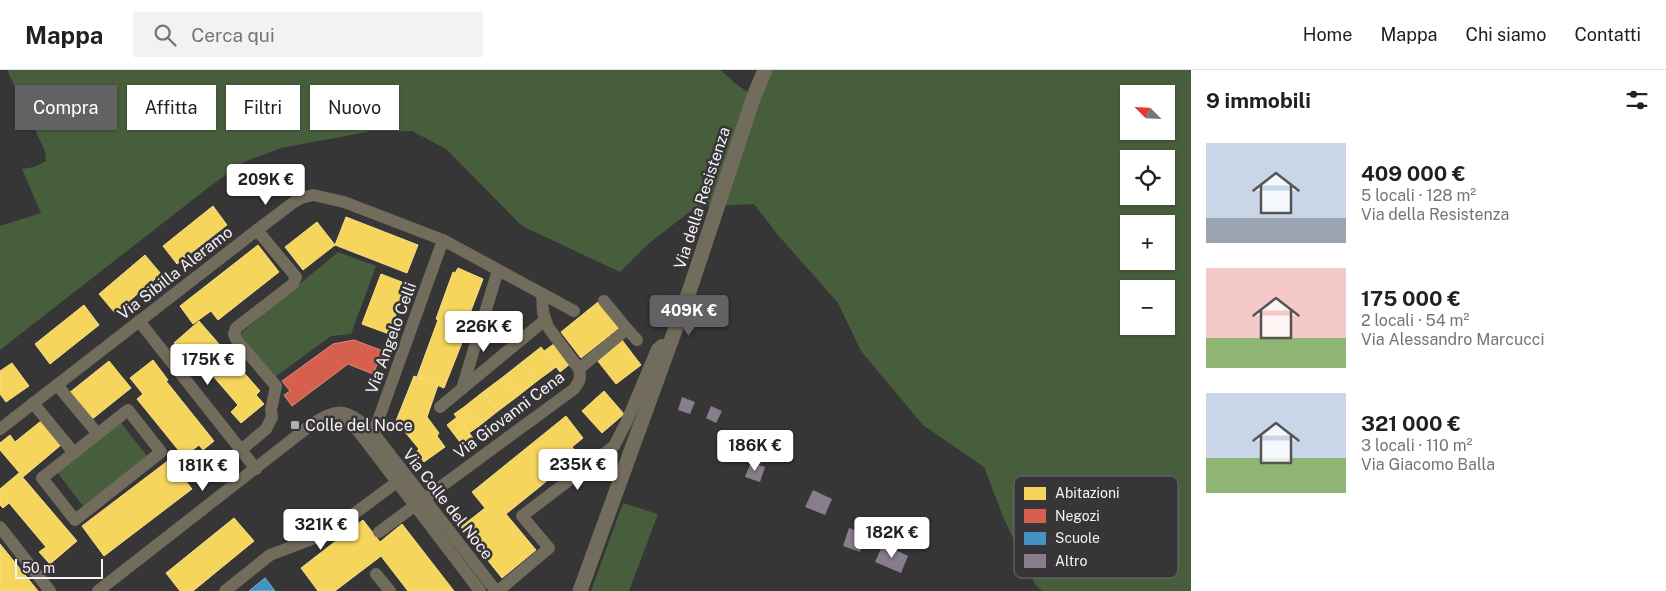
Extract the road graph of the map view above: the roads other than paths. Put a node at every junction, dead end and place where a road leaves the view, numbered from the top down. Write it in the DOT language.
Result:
graph roads {
  1 [pos="765,70"];
  2 [pos="257,230"];
  3 [pos="443,240"];
  4 [pos="498,270"];
  5 [pos="542,294"];
  6 [pos="604,301"];
  7 [pos="574,311"];
  8 [pos="545,320"];
  9 [pos="139,321"];
  10 [pos="627,329"];
  11 [pos="637,340"];
  12 [pos="669,348"];
  13 [pos="579,369"];
  14 [pos="57,385"];
  15 [pos="462,389"];
  16 [pos="34,403"];
  17 [pos="440,407"];
  18 [pos="0,429"];
  19 [pos="98,434"];
  20 [pos="372,440"];
  21 [pos="240,450"];
  22 [pos="74,453"];
  23 [pos="256,469"];
  24 [pos="397,482"];
  25 [pos="419,502"];
  26 [pos="0,528"];
  27 [pos="379,532"];
  28 [pos="376,574"];
  29 [pos="115,586"];
  30 [pos="50,591"];
  31 [pos="98,591"];
  32 [pos="225,591"];
  33 [pos="390,591"];
  34 [pos="480,591"];
  35 [pos="497,591"];
  36 [pos="579,591"];
  1 -- 12 [label="street, Via della Resistenza"];
  2 -- 3 [label="street, Via Sibilla Aleramo"];
  2 -- 9 [label="street, Via Sibilla Aleramo"];
  2 -- 21 [label="street"];
  3 -- 4 [label="street, Via Sibilla Aleramo"];
  3 -- 20 [label="street, Via Angelo Celli"];
  4 -- 5 [label="street, Via Sibilla Aleramo"];
  4 -- 15 [label="street"];
  5 -- 7 [label="street, Via Sibilla Aleramo"];
  5 -- 8 [label="street, Via Giovanni Cena"];
  6 -- 10 [label="street"];
  8 -- 13 [label="street, Via Giovanni Cena"];
  8 -- 15 [label="street"];
  9 -- 14 [label="street, Via Sibilla Aleramo"];
  9 -- 21 [label="street"];
  10 -- 11 [label="street"];
  10 -- 13 [label="street"];
  12 -- 35 [label="street"];
  12 -- 36 [label="street, Via della Resistenza"];
  13 -- 25 [label="street, Via Giovanni Cena"];
  14 -- 16 [label="street, Via Sibilla Aleramo"];
  14 -- 19 [label="street"];
  15 -- 17 [label="street"];
  16 -- 18 [label="street, Via Sibilla Aleramo"];
  16 -- 22 [label="street"];
  19 -- 22 [label="street"];
  19 -- 22 [label="street"];
  20 -- 23 [label="street, Via Colle del Noce"];
  20 -- 24 [label="street, Via Colle del Noce"];
  20 -- 25 [label="street, Via Colle del Noce"];
  21 -- 23 [label="street"];
  23 -- 29 [label="street, Via Colle del Noce"];
  24 -- 25 [label="street, Via Colle del Noce"];
  24 -- 32 [label="street"];
  25 -- 27 [label="street, Via Giovanni Cena"];
  25 -- 34 [label="street, Via Colle del Noce"];
  25 -- 35 [label="street, Via Colle del Noce"];
  26 -- 30 [label="street"];
  28 -- 33 [label="street"];
  29 -- 31 [label="street, Via Colle del Noce"];
}
